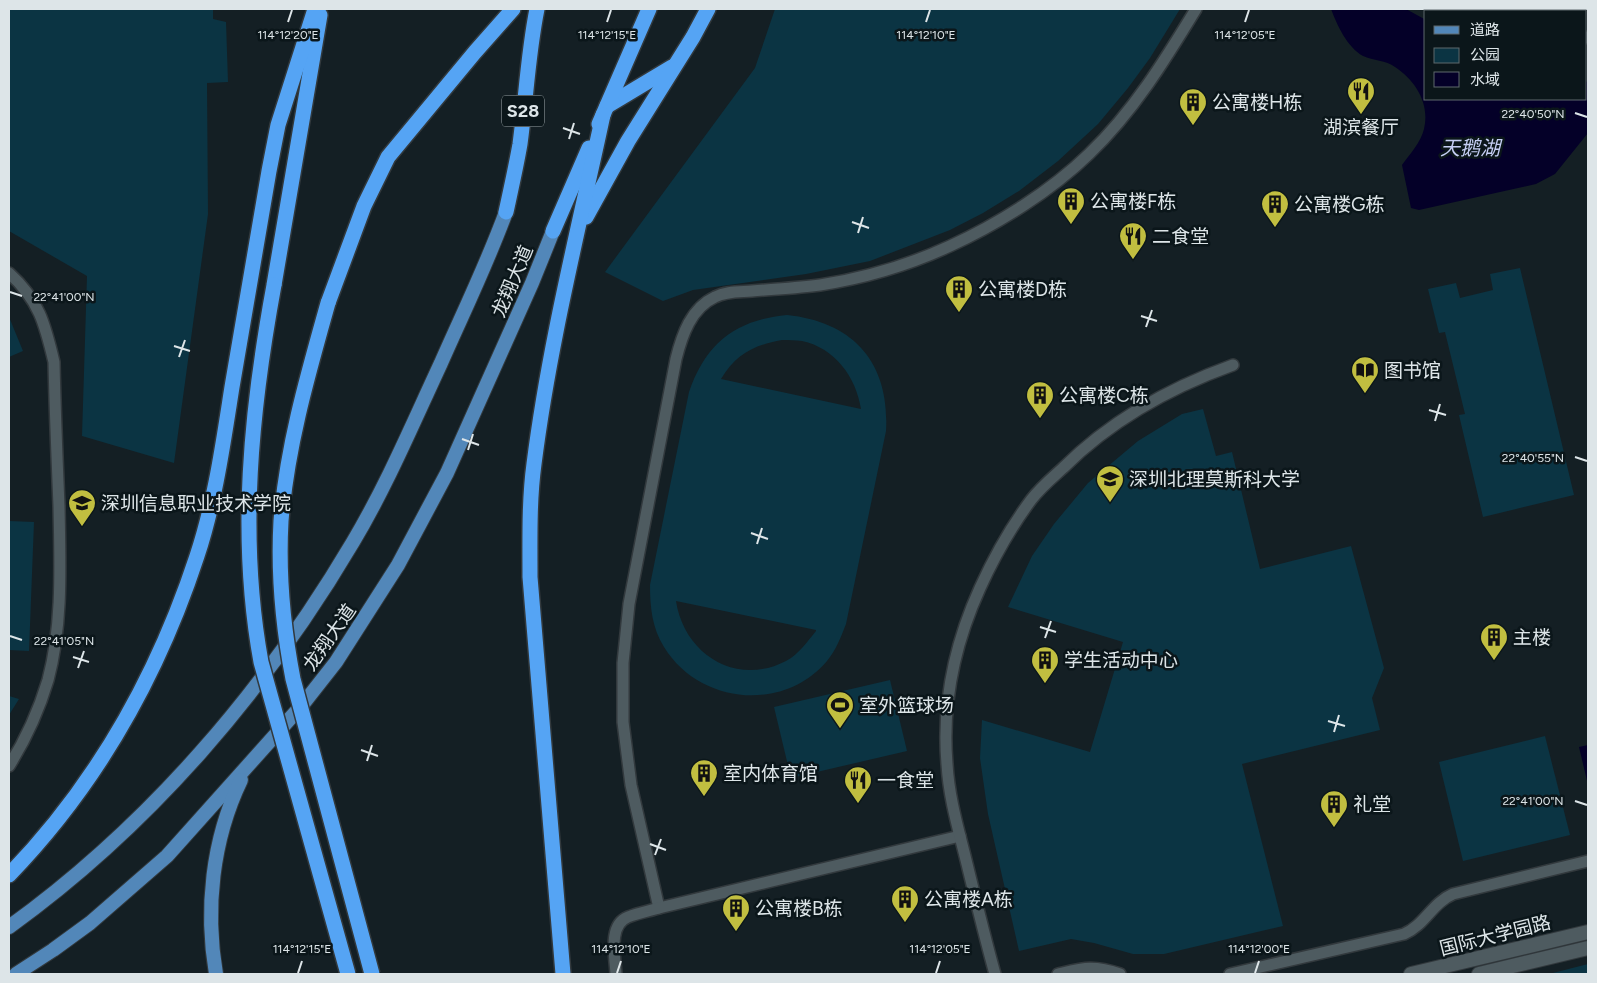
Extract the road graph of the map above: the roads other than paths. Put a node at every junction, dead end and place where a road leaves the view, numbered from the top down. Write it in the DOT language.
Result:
graph roads {
  1 [pos="315,9"];
  2 [pos="322,9"];
  3 [pos="513,9"];
  4 [pos="537,9"];
  5 [pos="649,9"];
  6 [pos="708,9"];
  7 [pos="1196,9"];
  8 [pos="676,65"];
  9 [pos="605,111"];
  10 [pos="506,212"];
  11 [pos="553,231"];
  12 [pos="578,232"];
  13 [pos="9,273"];
  14 [pos="1233,365"];
  15 [pos="253,760"];
  16 [pos="9,766"];
  17 [pos="960,836"];
  18 [pos="1588,861"];
  19 [pos="9,875"];
  20 [pos="659,908"];
  21 [pos="9,927"];
  22 [pos="1588,932"];
  23 [pos="1588,948"];
  24 [pos="16,974"];
  25 [pos="216,974"];
  26 [pos="348,974"];
  27 [pos="372,974"];
  28 [pos="563,974"];
  29 [pos="616,974"];
  30 [pos="994,974"];
  31 [pos="1058,974"];
  32 [pos="1120,974"];
  33 [pos="1230,974"];
  34 [pos="1411,974"];
  35 [pos="1479,974"];
  1 -- 19 [label="highway"];
  2 -- 26 [label="highway, bridge"];
  3 -- 27 [label="highway, bridge"];
  4 -- 10 [label="highway, S28"];
  5 -- 9 [label="highway"];
  6 -- 8 [label="highway"];
  7 -- 20 [label="street"];
  8 -- 9 [label="highway"];
  8 -- 12 [label="highway"];
  9 -- 11 [label="highway"];
  9 -- 12 [label="highway"];
  10 -- 21 [label="main road, 龙翔大道"];
  11 -- 15 [label="main road, 龙翔大道"];
  12 -- 28 [label="highway"];
  13 -- 16 [label="street"];
  14 -- 17 [label="street"];
  15 -- 24 [label="main road, 龙翔大道"];
  15 -- 25 [label="main road"];
  17 -- 20 [label="street"];
  17 -- 30 [label="street"];
  18 -- 33 [label="street"];
  20 -- 29 [label="street"];
  22 -- 34 [label="street, 国际大学园路"];
  23 -- 35 [label="street, 国际大学园路"];
  31 -- 32 [label="street"];
}
